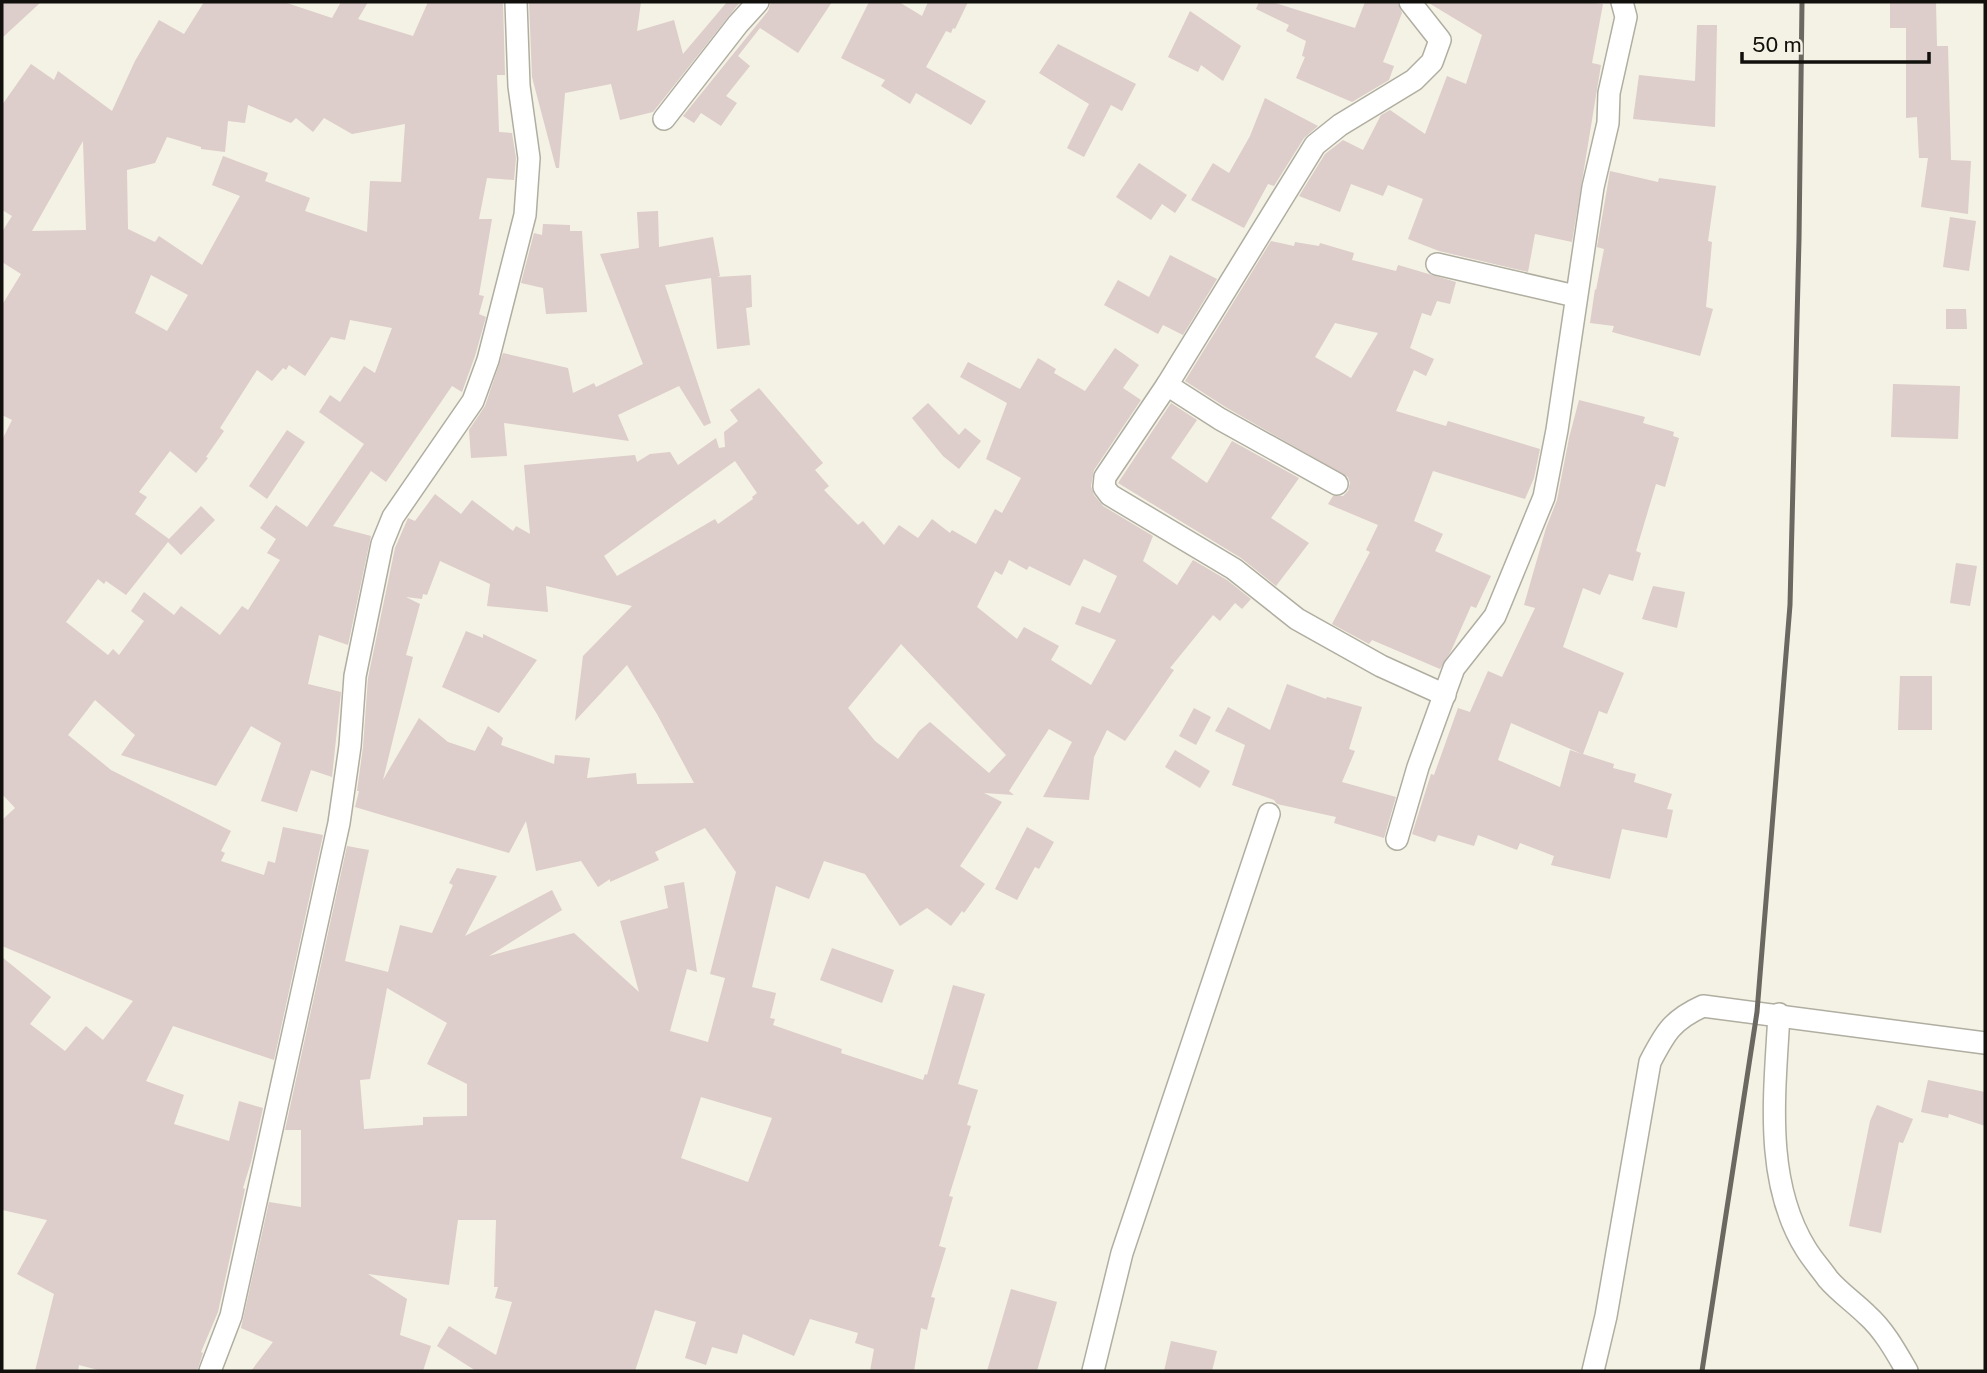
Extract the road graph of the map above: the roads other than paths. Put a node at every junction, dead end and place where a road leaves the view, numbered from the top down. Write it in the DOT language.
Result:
graph roads {
  1 [pos="516,2"];
  2 [pos="758,2"];
  3 [pos="1410,2"];
  4 [pos="1622,2"];
  5 [pos="664,119"];
  6 [pos="1437,264"];
  7 [pos="1575,296"];
  8 [pos="1167,384"];
  9 [pos="1337,484"];
  10 [pos="1445,695"];
  11 [pos="1269,814"];
  12 [pos="1397,839"];
  13 [pos="1779,1014"];
  14 [pos="1985,1044"];
  15 [pos="210,1371"];
  16 [pos="1093,1371"];
  17 [pos="1593,1371"];
  18 [pos="1907,1371"];
  1 -- 15 [label="street"];
  2 -- 5 [label="street"];
  3 -- 8 [label="street"];
  4 -- 7 [label="street"];
  6 -- 7 [label="street"];
  7 -- 10 [label="street"];
  8 -- 9 [label="street"];
  8 -- 10 [label="street"];
  10 -- 12 [label="street"];
  11 -- 16 [label="street"];
  13 -- 14 [label="street"];
  13 -- 17 [label="street"];
  13 -- 18 [label="street"];
}
